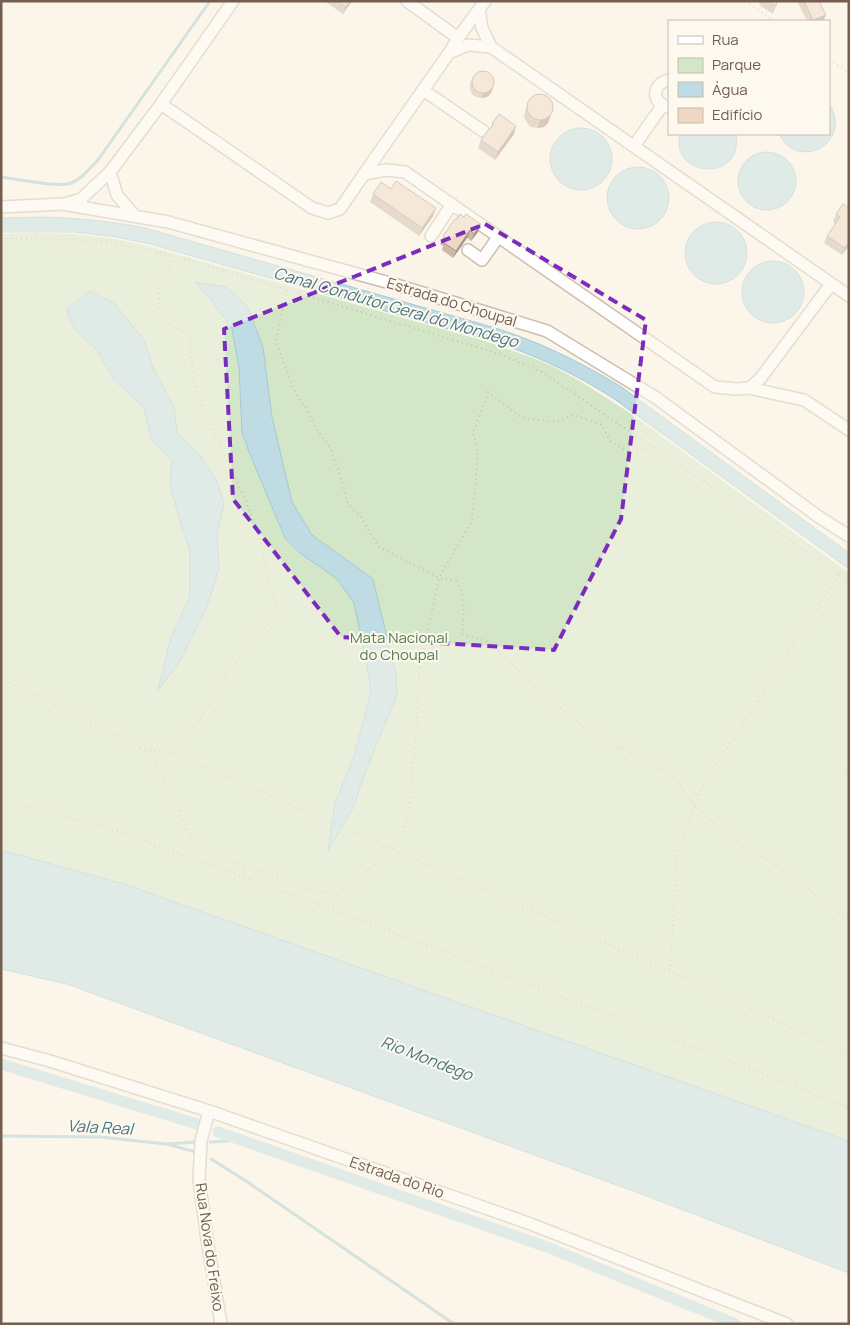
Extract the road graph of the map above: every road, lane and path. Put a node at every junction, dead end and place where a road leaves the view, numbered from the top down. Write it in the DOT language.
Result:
graph roads {
  1 [pos="233,1"];
  2 [pos="407,1"];
  3 [pos="745,1"];
  4 [pos="482,5"];
  5 [pos="773,20"];
  6 [pos="458,38"];
  7 [pos="492,47"];
  8 [pos="449,53"];
  9 [pos="830,60"];
  10 [pos="849,73"];
  11 [pos="668,80"];
  12 [pos="423,90"];
  13 [pos="161,104"];
  14 [pos="665,107"];
  15 [pos="483,131"];
  16 [pos="634,146"];
  17 [pos="110,172"];
  18 [pos="364,174"];
  19 [pos="64,204"];
  20 [pos="452,204"];
  21 [pos="1,207"];
  22 [pos="135,216"];
  23 [pos="431,236"];
  24 [pos="499,236"];
  25 [pos="1,238"];
  26 [pos="468,250"];
  27 [pos="175,256"];
  28 [pos="831,284"];
  29 [pos="287,290"];
  30 [pos="849,296"];
  31 [pos="749,388"];
  32 [pos="849,430"];
  33 [pos="654,448"];
  34 [pos="849,536"];
  35 [pos="839,574"];
  36 [pos="439,578"];
  37 [pos="849,580"];
  38 [pos="1,678"];
  39 [pos="138,747"];
  40 [pos="177,755"];
  41 [pos="849,764"];
  42 [pos="849,776"];
  43 [pos="1,799"];
  44 [pos="695,806"];
  45 [pos="383,845"];
  46 [pos="394,850"];
  47 [pos="849,921"];
  48 [pos="670,971"];
  49 [pos="1,1048"];
  50 [pos="849,1055"];
  51 [pos="849,1108"];
  52 [pos="209,1111"];
  53 [pos="221,1324"];
  54 [pos="787,1324"];
  1 -- 13 [label="street"];
  2 -- 6 [label="street"];
  3 -- 5 [label="path"];
  4 -- 6 [label="street"];
  4 -- 7 [label="street"];
  6 -- 8 [label="street"];
  7 -- 8 [label="street"];
  7 -- 16 [label="street"];
  8 -- 12 [label="street"];
  9 -- 10 [label="path"];
  11 -- 14 [label="street"];
  12 -- 15 [label="street"];
  12 -- 18 [label="street"];
  13 -- 17 [label="street"];
  13 -- 18 [label="street"];
  14 -- 16 [label="street"];
  16 -- 28 [label="street"];
  17 -- 19 [label="street"];
  17 -- 22 [label="street"];
  18 -- 20 [label="street"];
  19 -- 21 [label="street, Estrada do Choupal"];
  19 -- 22 [label="street, Estrada do Choupal"];
  20 -- 23 [label="street"];
  20 -- 24 [label="street"];
  22 -- 34 [label="street, Estrada do Choupal"];
  24 -- 26 [label="street"];
  24 -- 31 [label="street"];
  25 -- 27 [label="path"];
  27 -- 29 [label="path"];
  27 -- 40 [label="path"];
  28 -- 30 [label="street"];
  28 -- 31 [label="street"];
  29 -- 33 [label="path"];
  29 -- 36 [label="path"];
  31 -- 32 [label="street"];
  33 -- 35 [label="path"];
  33 -- 36 [label="path"];
  35 -- 37 [label="path"];
  35 -- 44 [label="path"];
  36 -- 44 [label="path"];
  36 -- 46 [label="path"];
  38 -- 39 [label="path"];
  39 -- 40 [label="path"];
  39 -- 45 [label="path"];
  40 -- 45 [label="path"];
  41 -- 42 [label="path"];
  43 -- 51 [label="path"];
  44 -- 47 [label="path"];
  44 -- 48 [label="path"];
  45 -- 46 [label="path"];
  46 -- 48 [label="path"];
  48 -- 50 [label="path"];
  49 -- 52 [label="street, Estrada do Rio"];
  52 -- 53 [label="street, Rua Nova do Freixo"];
  52 -- 54 [label="street, Estrada do Rio"];
}
